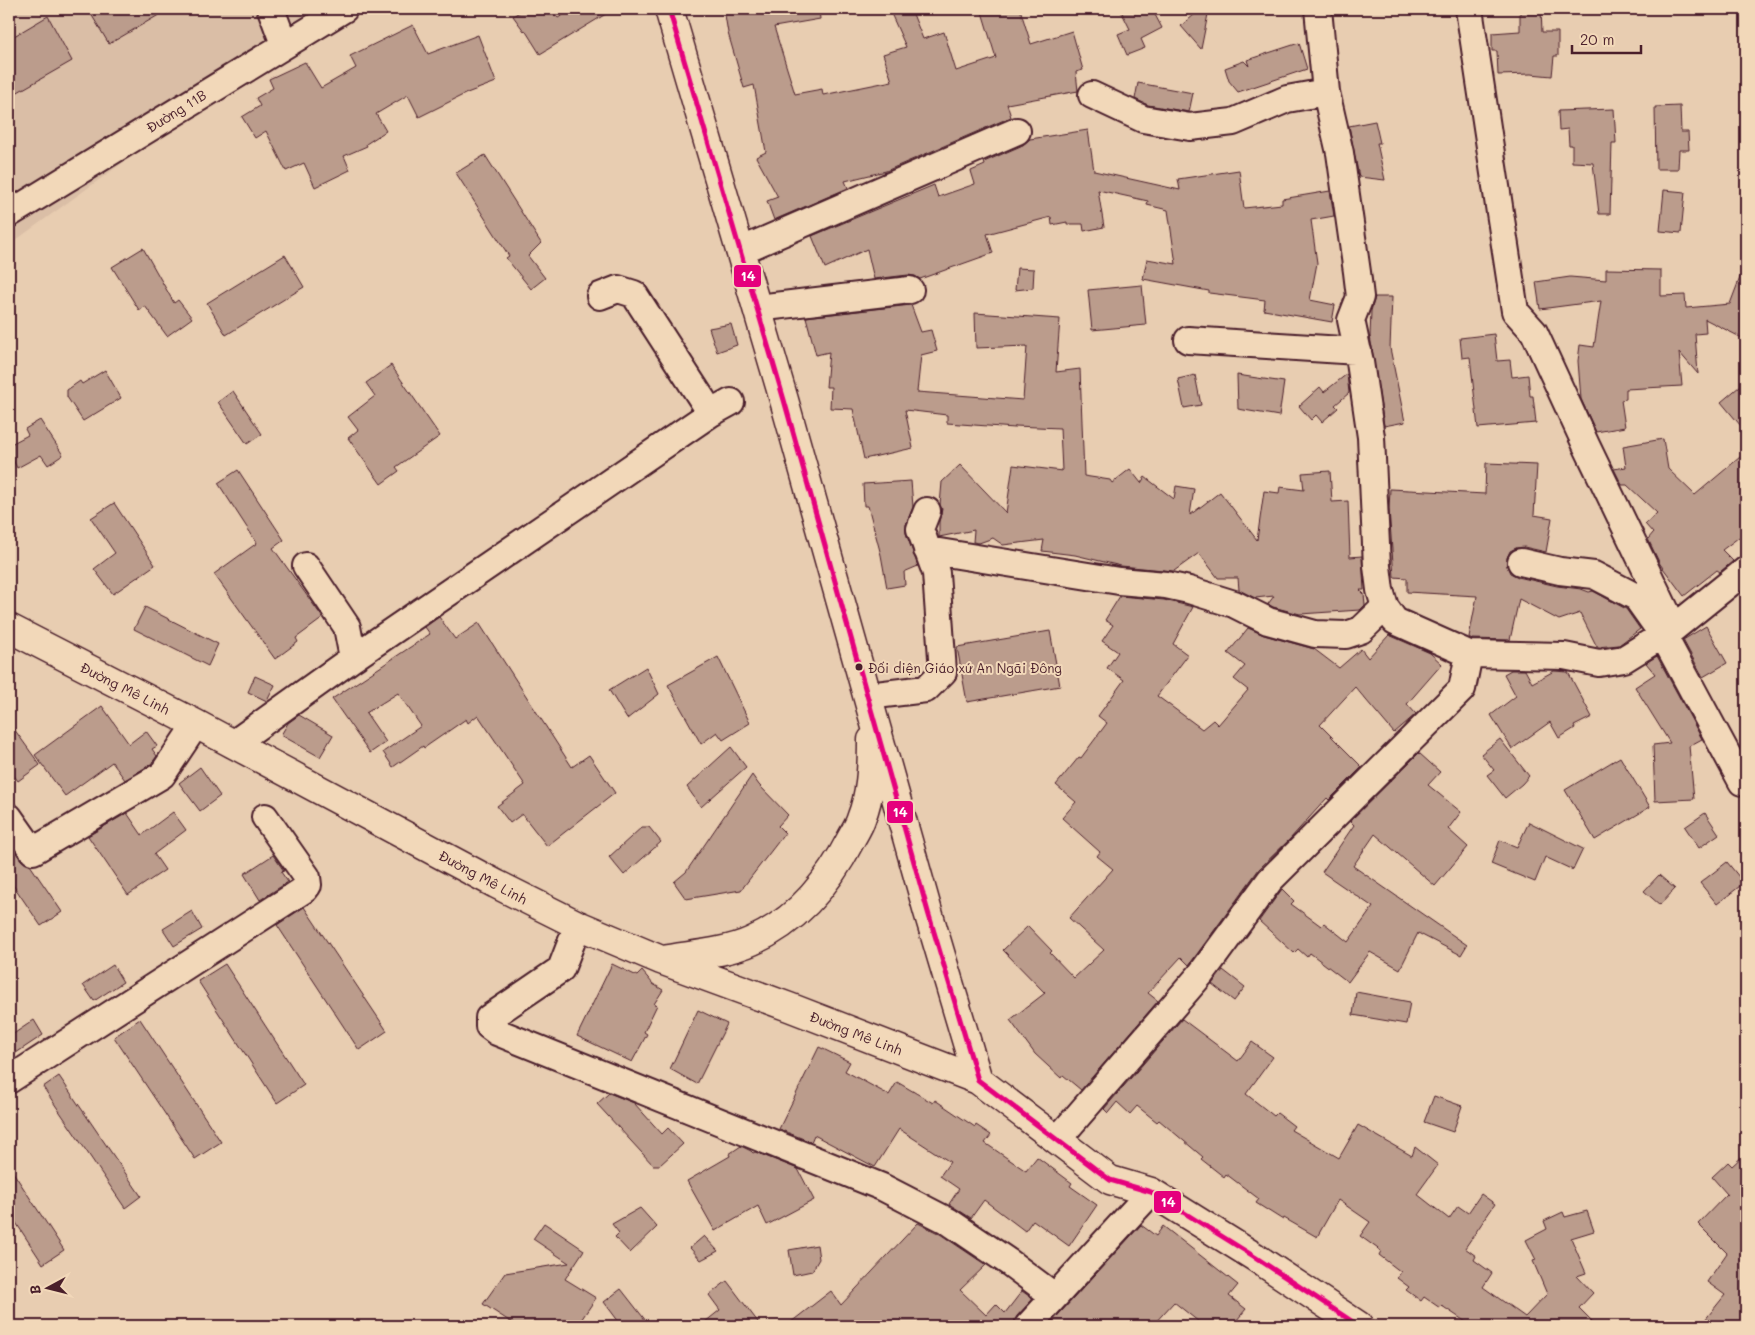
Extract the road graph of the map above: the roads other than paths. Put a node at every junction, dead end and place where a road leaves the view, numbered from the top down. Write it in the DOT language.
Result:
graph roads {
  1 [pos="271,9"];
  2 [pos="344,9"];
  3 [pos="669,9"];
  4 [pos="1318,9"];
  5 [pos="1469,9"];
  6 [pos="284,44"];
  7 [pos="1326,92"];
  8 [pos="1092,95"];
  9 [pos="1017,131"];
  10 [pos="9,214"];
  11 [pos="740,251"];
  12 [pos="910,290"];
  13 [pos="600,296"];
  14 [pos="757,308"];
  15 [pos="1188,340"];
  16 [pos="1358,351"];
  17 [pos="927,511"];
  18 [pos="927,550"];
  19 [pos="1521,562"];
  20 [pos="306,566"];
  21 [pos="1746,570"];
  22 [pos="1385,607"];
  23 [pos="9,628"];
  24 [pos="1668,632"];
  25 [pos="1469,654"];
  26 [pos="353,658"];
  27 [pos="870,702"];
  28 [pos="196,724"];
  29 [pos="233,744"];
  30 [pos="1742,782"];
  31 [pos="9,817"];
  32 [pos="265,817"];
  33 [pos="578,925"];
  34 [pos="661,960"];
  35 [pos="9,1080"];
  36 [pos="978,1080"];
  37 [pos="1057,1140"];
  38 [pos="1151,1192"];
  39 [pos="1054,1296"];
  40 [pos="1028,1326"];
  41 [pos="1359,1326"];
  1 -- 6 [label="street"];
  2 -- 6 [label="street, Đường 11B"];
  3 -- 11 [label="main road"];
  4 -- 7 [label="street"];
  5 -- 24 [label="street"];
  6 -- 10 [label="street, Đường 11B"];
  7 -- 8 [label="street"];
  7 -- 16 [label="street"];
  9 -- 11 [label="street"];
  11 -- 14 [label="main road"];
  12 -- 14 [label="street"];
  13 -- 26 [label="street"];
  14 -- 27 [label="main road"];
  15 -- 16 [label="street"];
  16 -- 22 [label="street"];
  17 -- 18 [label="street"];
  18 -- 22 [label="street"];
  18 -- 27 [label="street"];
  19 -- 24 [label="street"];
  20 -- 26 [label="street"];
  21 -- 24 [label="street"];
  22 -- 25 [label="street"];
  23 -- 28 [label="main road, Đường Mê Linh"];
  24 -- 25 [label="street"];
  24 -- 30 [label="street"];
  25 -- 37 [label="street"];
  26 -- 29 [label="street"];
  27 -- 34 [label="main road"];
  27 -- 36 [label="main road"];
  28 -- 29 [label="main road, Đường Mê Linh"];
  28 -- 31 [label="street"];
  29 -- 33 [label="main road, Đường Mê Linh"];
  32 -- 35 [label="street"];
  33 -- 34 [label="main road, Đường Mê Linh"];
  33 -- 39 [label="street"];
  34 -- 36 [label="main road, Đường Mê Linh"];
  36 -- 37 [label="main road, Đường Mê Linh"];
  37 -- 38 [label="main road, Đường Mê Linh"];
  38 -- 39 [label="street"];
  38 -- 41 [label="main road, Đường Mê Linh"];
  39 -- 40 [label="street"];
}
